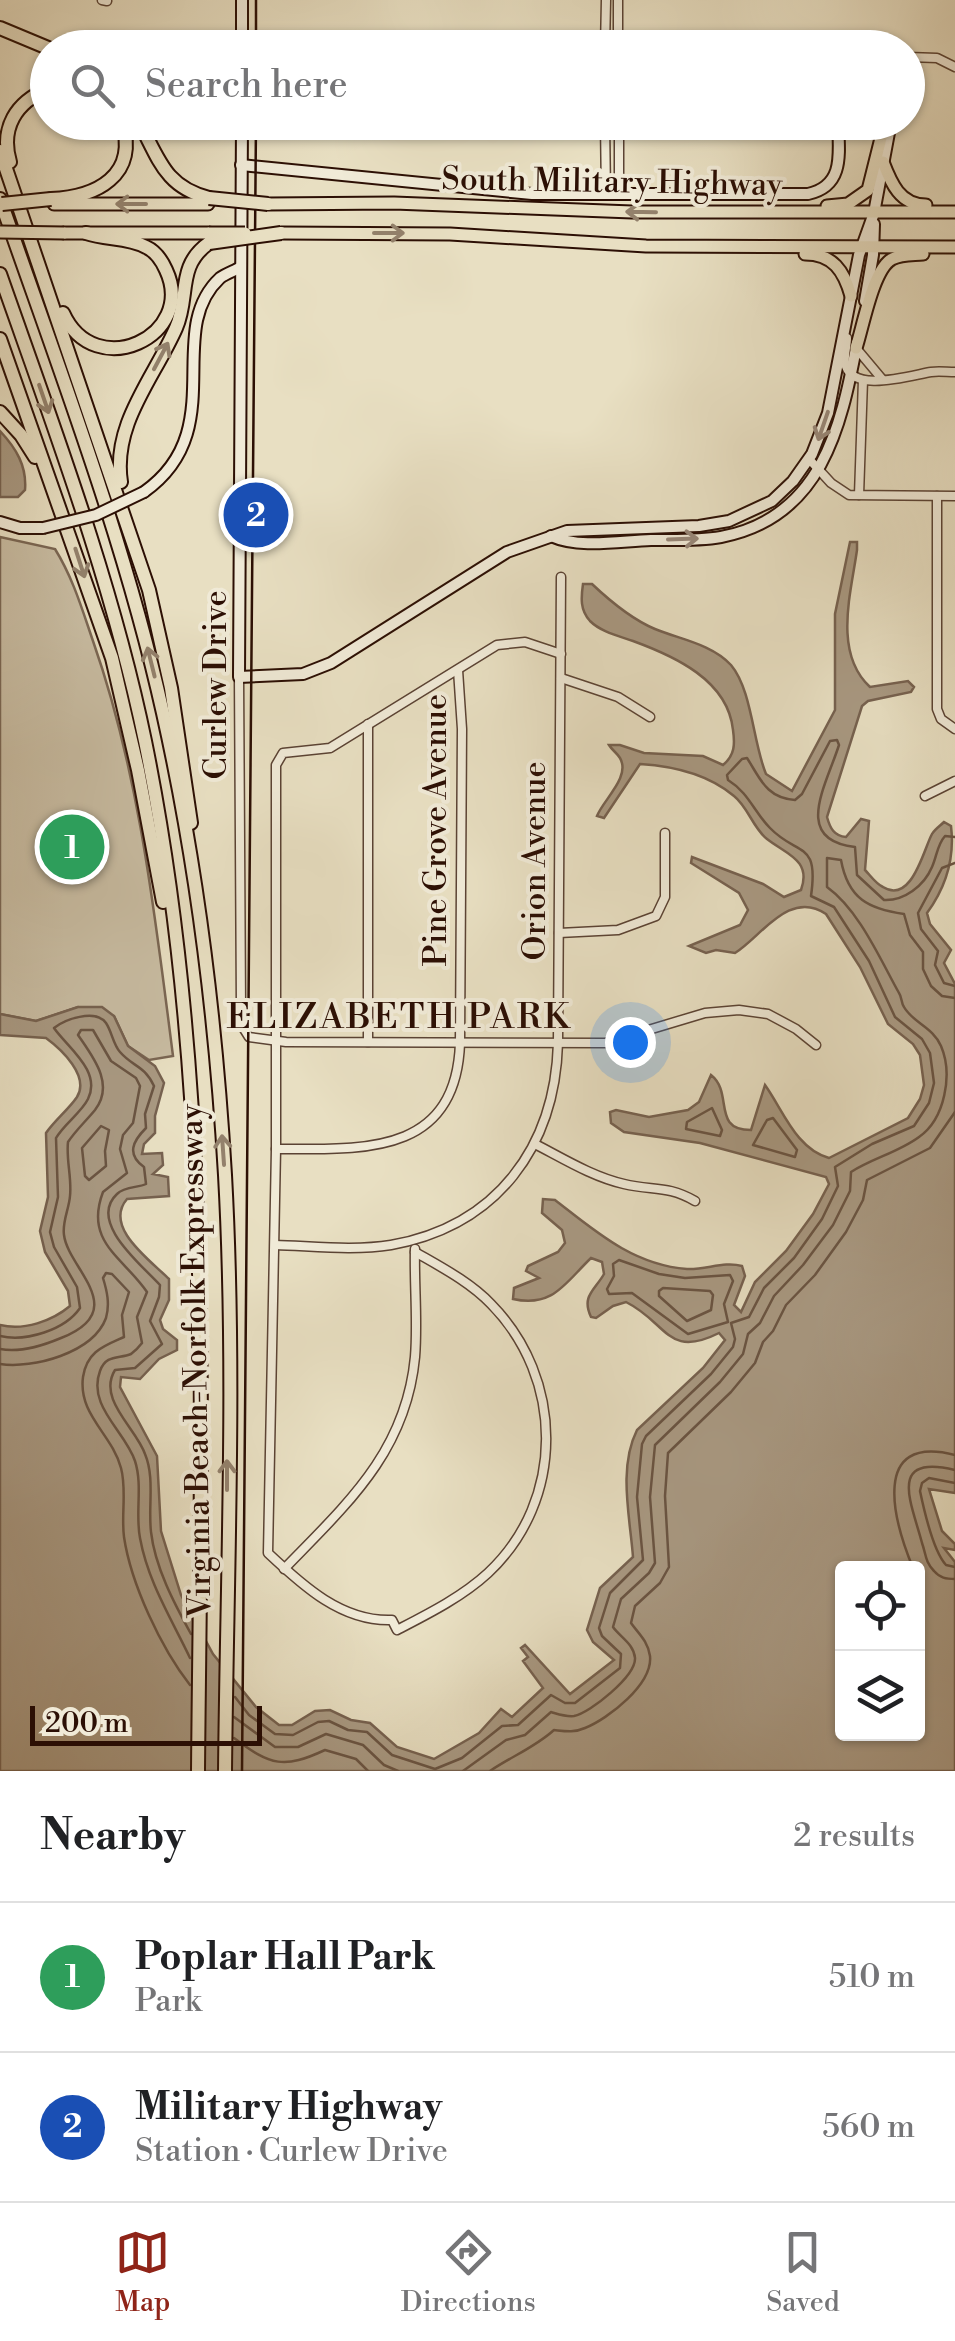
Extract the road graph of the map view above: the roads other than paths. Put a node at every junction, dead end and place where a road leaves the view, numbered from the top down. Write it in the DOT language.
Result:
graph roads {
  1 [pos="242,0"];
  2 [pos="606,0"];
  3 [pos="618,0"];
  4 [pos="0,28"];
  5 [pos="242,30"];
  6 [pos="606,30"];
  7 [pos="618,30"];
  8 [pos="30,40"];
  9 [pos="925,58"];
  10 [pos="955,67"];
  11 [pos="30,100"];
  12 [pos="125,140"];
  13 [pos="149,140"];
  14 [pos="242,140"];
  15 [pos="605,140"];
  16 [pos="619,140"];
  17 [pos="838,140"];
  18 [pos="883,140"];
  19 [pos="886,140"];
  20 [pos="0,151"];
  21 [pos="884,162"];
  22 [pos="241,165"];
  23 [pos="606,195"];
  24 [pos="619,195"];
  25 [pos="208,201"];
  26 [pos="52,202"];
  27 [pos="1,203"];
  28 [pos="268,204"];
  29 [pos="955,208"];
  30 [pos="774,212"];
  31 [pos="874,213"];
  32 [pos="25,222"];
  33 [pos="0,232"];
  34 [pos="86,233"];
  35 [pos="286,233"];
  36 [pos="209,238"];
  37 [pos="701,247"];
  38 [pos="867,247"];
  39 [pos="955,248"];
  40 [pos="41,268"];
  41 [pos="240,272"];
  42 [pos="0,274"];
  43 [pos="850,296"];
  44 [pos="847,321"];
  45 [pos="0,339"];
  46 [pos="856,348"];
  47 [pos="955,372"];
  48 [pos="851,375"];
  49 [pos="863,380"];
  50 [pos="882,380"];
  51 [pos="0,412"];
  52 [pos="810,459"];
  53 [pos="819,470"];
  54 [pos="859,496"];
  55 [pos="937,496"];
  56 [pos="955,496"];
  57 [pos="62,510"];
  58 [pos="0,522"];
  59 [pos="551,536"];
  60 [pos="136,548"];
  61 [pos="560,577"];
  62 [pos="561,654"];
  63 [pos="458,670"];
  64 [pos="239,677"];
  65 [pos="560,678"];
  66 [pos="650,717"];
  67 [pos="368,724"];
  68 [pos="953,729"];
  69 [pos="955,781"];
  70 [pos="925,796"];
  71 [pos="665,833"];
  72 [pos="196,895"];
  73 [pos="558,933"];
  74 [pos="184,1021"];
  75 [pos="276,1042"];
  76 [pos="368,1042"];
  77 [pos="460,1042"];
  78 [pos="558,1043"];
  79 [pos="816,1045"];
  80 [pos="535,1144"];
  81 [pos="276,1148"];
  82 [pos="695,1200"];
  83 [pos="416,1239"];
  84 [pos="274,1246"];
  85 [pos="415,1252"];
  86 [pos="284,1569"];
  87 [pos="198,1771"];
  88 [pos="225,1771"];
  1 -- 5 [label="street"];
  2 -- 6 [label="street"];
  3 -- 7 [label="street"];
  4 -- 8 [label="highway"];
  9 -- 10 [label="street"];
  11 -- 32 [label="highway"];
  12 -- 26 [label="highway"];
  13 -- 25 [label="highway"];
  14 -- 22 [label="street, Curlew Drive"];
  15 -- 23 [label="street"];
  16 -- 24 [label="street"];
  17 -- 24 [label="street"];
  18 -- 30 [label="main road"];
  19 -- 21 [label="street"];
  20 -- 32 [label="highway"];
  21 -- 29 [label="main road"];
  21 -- 31 [label="street"];
  22 -- 23 [label="street"];
  22 -- 41 [label="street, Curlew Drive"];
  23 -- 24 [label="street"];
  25 -- 26 [label="main road, one-way"];
  25 -- 28 [label="highway, bridge"];
  26 -- 27 [label="highway, bridge"];
  72 -- 27 [label="highway, Virginia Beach-Norfolk Expressway, one-way"];
  30 -- 28 [label="main road, South Military Highway, one-way"];
  29 -- 31 [label="main road, South Military Highway"];
  30 -- 31 [label="main road, South Military Highway"];
  31 -- 38 [label="street"];
  32 -- 40 [label="highway"];
  33 -- 34 [label="main road, bridge"];
  34 -- 36 [label="main road"];
  34 -- 40 [label="highway"];
  35 -- 36 [label="highway, bridge"];
  35 -- 37 [label="main road, South Military Highway, one-way"];
  60 -- 36 [label="highway, one-way"];
  37 -- 38 [label="main road, South Military Highway"];
  37 -- 43 [label="main road"];
  38 -- 39 [label="main road, South Military Highway"];
  38 -- 43 [label="street"];
  38 -- 46 [label="street"];
  39 -- 46 [label="main road"];
  40 -- 60 [label="highway"];
  41 -- 58 [label="street, bridge"];
  41 -- 64 [label="street, Curlew Drive"];
  42 -- 74 [label="highway, Virginia Beach-Norfolk Expressway, one-way"];
  43 -- 44 [label="street"];
  44 -- 48 [label="street"];
  44 -- 52 [label="street, one-way"];
  45 -- 57 [label="highway"];
  46 -- 48 [label="street"];
  46 -- 50 [label="street"];
  47 -- 50 [label="street"];
  48 -- 49 [label="street"];
  48 -- 53 [label="street"];
  49 -- 50 [label="street"];
  49 -- 54 [label="street"];
  51 -- 57 [label="highway"];
  52 -- 53 [label="street"];
  52 -- 59 [label="street"];
  53 -- 54 [label="street"];
  59 -- 53 [label="street, one-way"];
  54 -- 55 [label="street"];
  55 -- 56 [label="street"];
  55 -- 68 [label="street"];
  57 -- 74 [label="highway, one-way"];
  59 -- 64 [label="street"];
  60 -- 72 [label="highway"];
  61 -- 62 [label="street, Orion Avenue"];
  62 -- 63 [label="street"];
  62 -- 65 [label="street, Orion Avenue"];
  63 -- 67 [label="street"];
  63 -- 77 [label="street, Pine Grove Avenue"];
  64 -- 75 [label="street, Curlew Drive"];
  65 -- 66 [label="street"];
  65 -- 73 [label="street, Orion Avenue"];
  67 -- 75 [label="street, Curlew Drive"];
  67 -- 76 [label="street"];
  69 -- 70 [label="street"];
  71 -- 73 [label="street"];
  88 -- 72 [label="highway, Virginia Beach-Norfolk Expressway, one-way"];
  73 -- 78 [label="street, Orion Avenue"];
  74 -- 87 [label="highway, Virginia Beach-Norfolk Expressway"];
  75 -- 76 [label="street"];
  75 -- 81 [label="street, Curlew Drive"];
  76 -- 77 [label="street"];
  77 -- 78 [label="street"];
  77 -- 81 [label="street, Pine Grove Avenue"];
  78 -- 79 [label="street"];
  78 -- 80 [label="street, Orion Avenue"];
  80 -- 82 [label="street"];
  80 -- 83 [label="street, Orion Avenue"];
  81 -- 84 [label="street, Curlew Drive"];
  83 -- 84 [label="street, Orion Avenue"];
  83 -- 85 [label="street"];
  84 -- 86 [label="street, Curlew Drive"];
  85 -- 86 [label="street"];
  85 -- 86 [label="street"];
}
